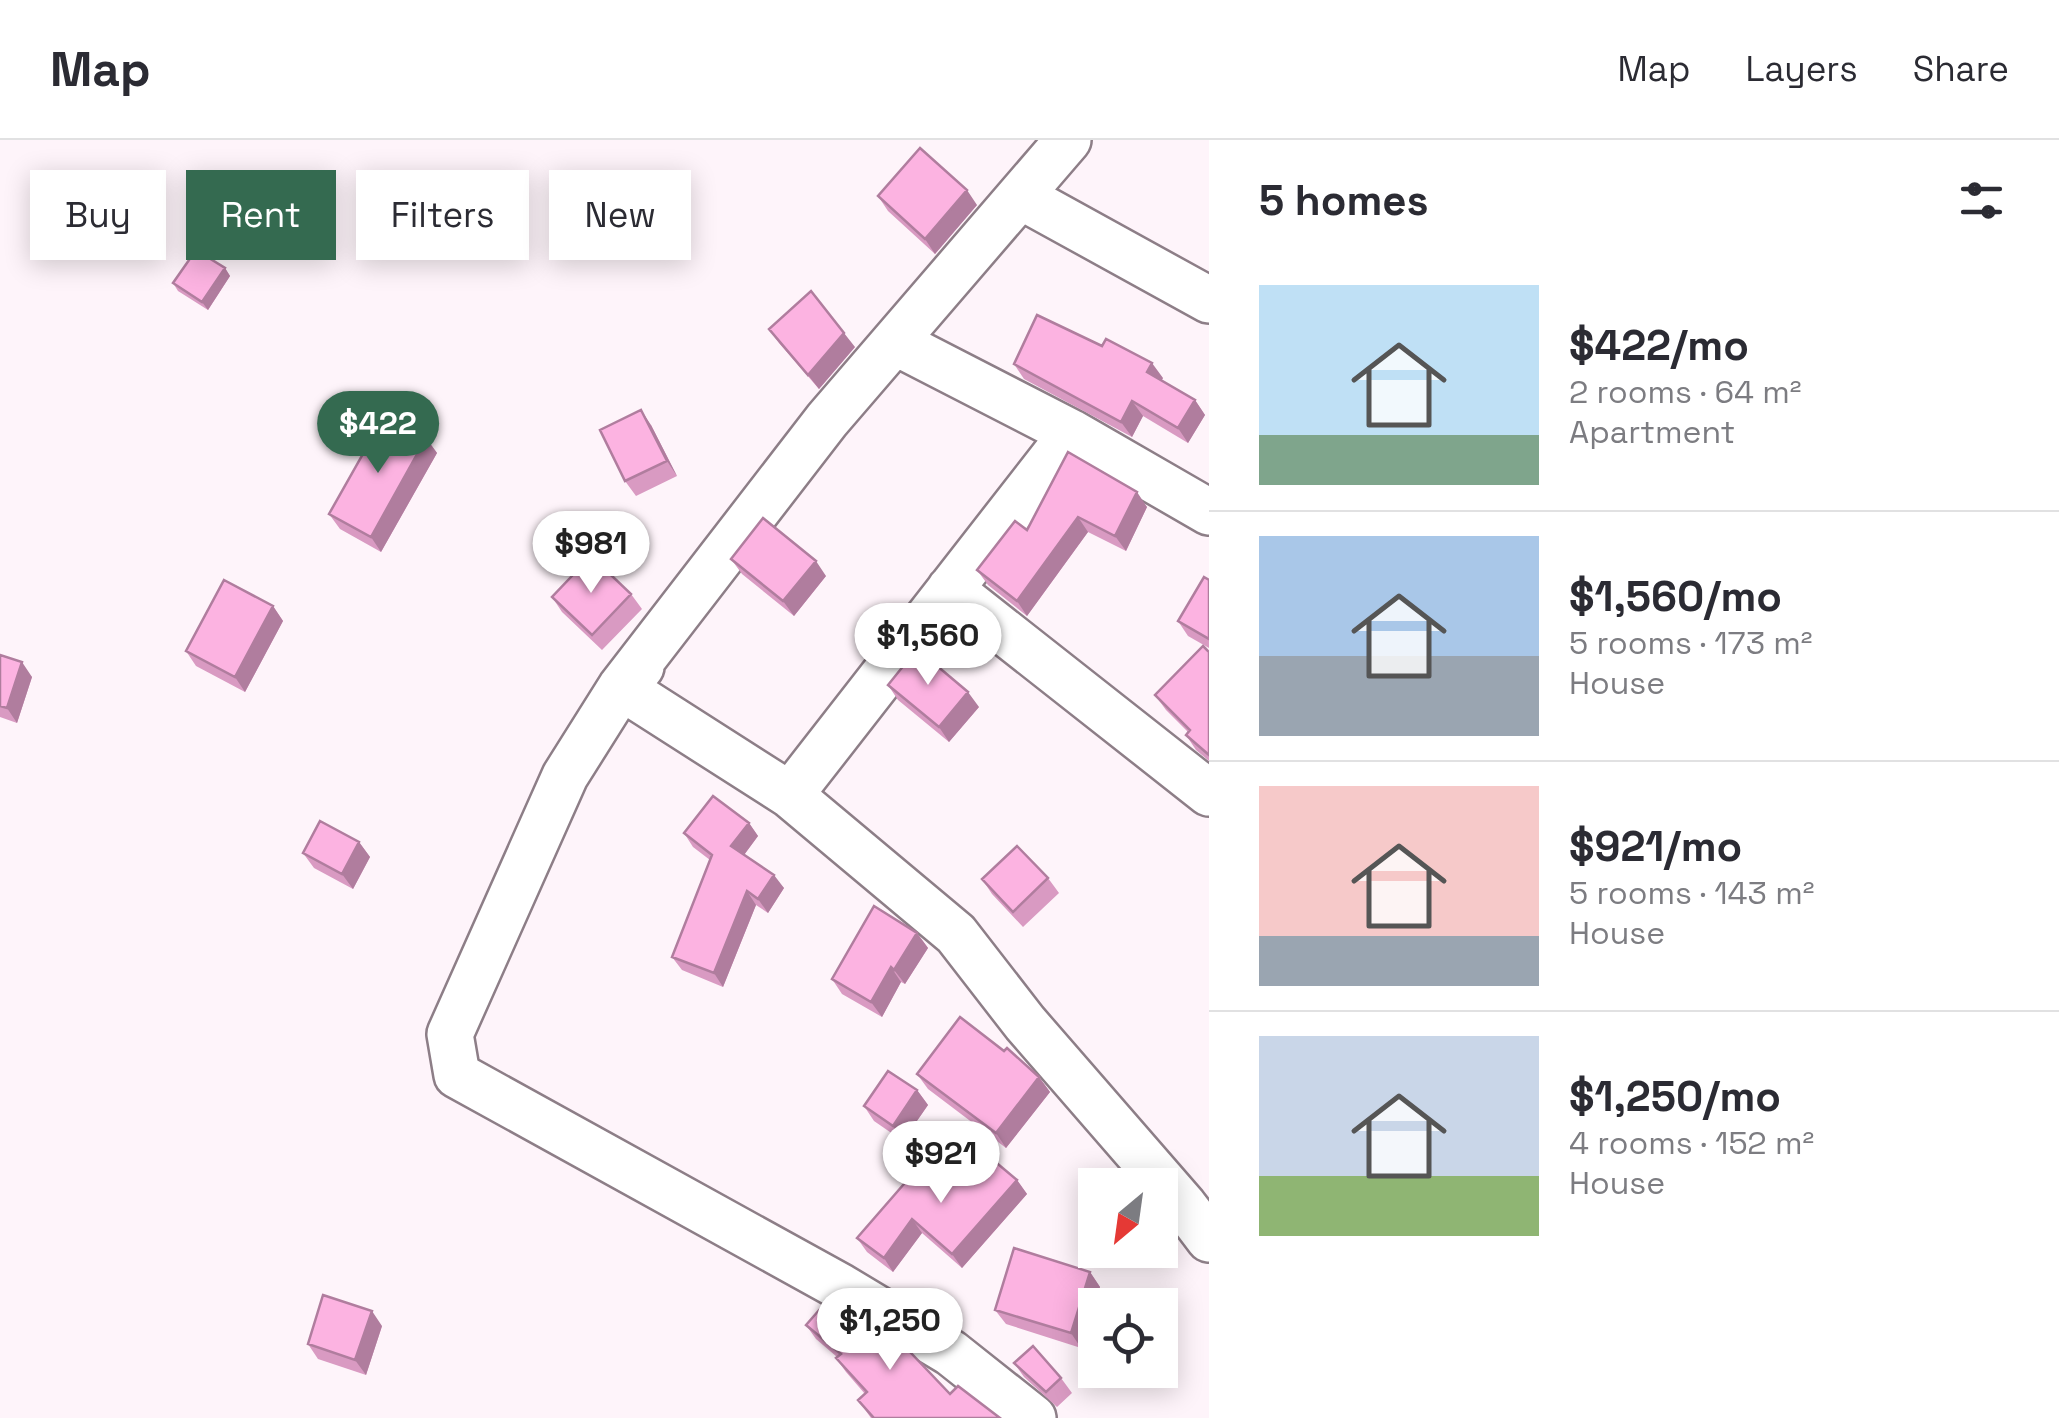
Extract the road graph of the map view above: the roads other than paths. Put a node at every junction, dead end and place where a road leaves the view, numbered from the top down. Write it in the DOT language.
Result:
graph roads {
  1 [pos="1068,140"];
  2 [pos="1022,197"];
  3 [pos="1209,300"];
  4 [pos="896,343"];
  5 [pos="1072,434"];
  6 [pos="1209,512"];
  7 [pos="950,590"];
  8 [pos="659,650"];
  9 [pos="622,687"];
  10 [pos="1209,792"];
  11 [pos="790,795"];
  12 [pos="1209,1238"];
  13 [pos="1033,1418"];
  1 -- 2 [label="street"];
  2 -- 3 [label="street"];
  2 -- 4 [label="street"];
  4 -- 5 [label="street"];
  4 -- 9 [label="street"];
  5 -- 6 [label="street"];
  5 -- 7 [label="street"];
  7 -- 10 [label="street"];
  7 -- 11 [label="street"];
  8 -- 9 [label="street"];
  9 -- 11 [label="street"];
  9 -- 13 [label="street"];
  11 -- 12 [label="street"];
}
